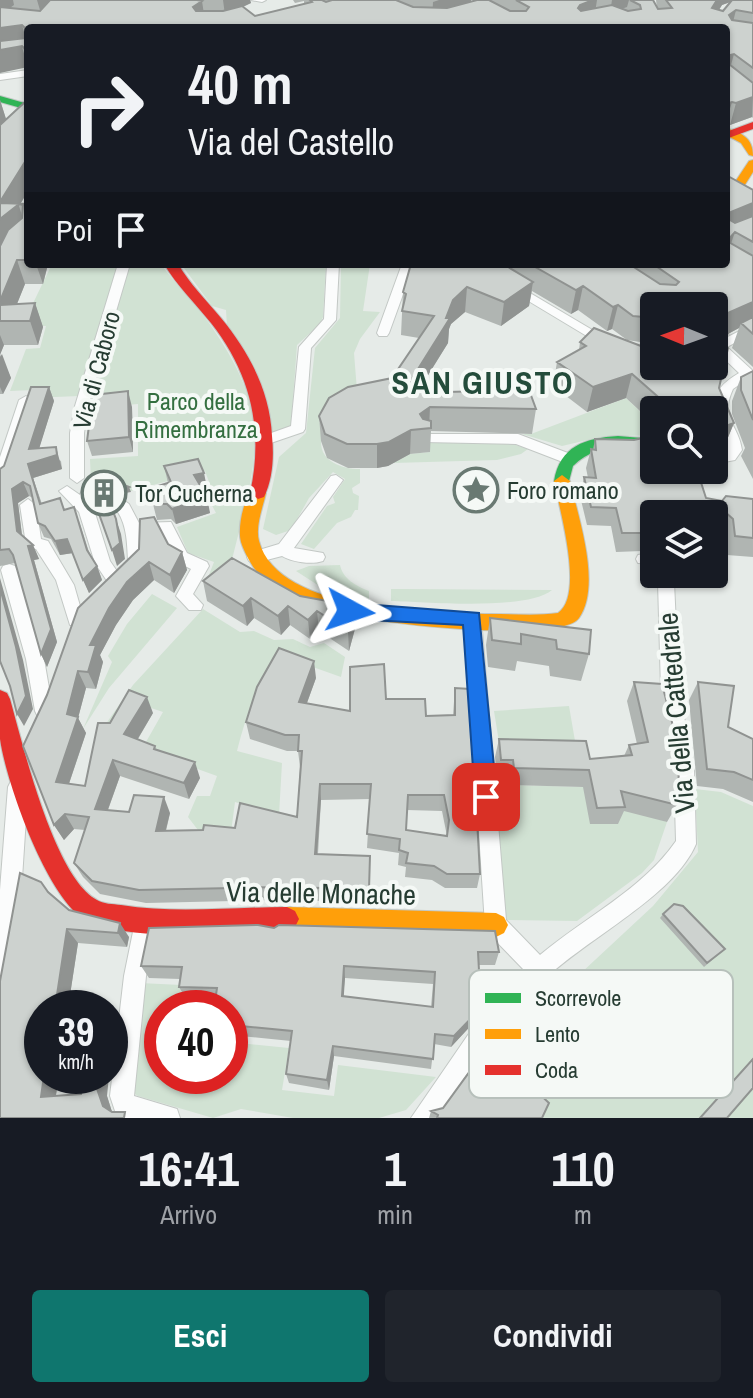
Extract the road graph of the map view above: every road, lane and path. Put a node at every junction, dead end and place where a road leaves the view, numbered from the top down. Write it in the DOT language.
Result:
graph roads {
  1 [pos="24,76"];
  2 [pos="0,78"];
  3 [pos="1,100"];
  4 [pos="24,106"];
  5 [pos="753,125"];
  6 [pos="730,133"];
  7 [pos="730,135"];
  8 [pos="730,135"];
  9 [pos="753,142"];
  10 [pos="753,153"];
  11 [pos="753,163"];
  12 [pos="745,195"];
  13 [pos="123,268"];
  14 [pos="173,268"];
  15 [pos="333,268"];
  16 [pos="407,268"];
  17 [pos="480,268"];
  18 [pos="753,328"];
  19 [pos="383,333"];
  20 [pos="728,339"];
  21 [pos="621,346"];
  22 [pos="728,355"];
  23 [pos="728,368"];
  24 [pos="750,377"];
  25 [pos="723,396"];
  26 [pos="26,400"];
  27 [pos="728,431"];
  28 [pos="429,439"];
  29 [pos="265,440"];
  30 [pos="640,442"];
  31 [pos="728,456"];
  32 [pos="568,459"];
  33 [pos="0,479"];
  34 [pos="336,480"];
  35 [pos="67,491"];
  36 [pos="28,505"];
  37 [pos="86,509"];
  38 [pos="134,530"];
  39 [pos="284,549"];
  40 [pos="255,557"];
  41 [pos="317,557"];
  42 [pos="9,570"];
  43 [pos="666,588"];
  44 [pos="105,591"];
  45 [pos="195,605"];
  46 [pos="473,618"];
  47 [pos="76,620"];
  48 [pos="70,641"];
  49 [pos="56,675"];
  50 [pos="0,699"];
  51 [pos="44,711"];
  52 [pos="17,767"];
  53 [pos="146,922"];
  54 [pos="496,925"];
  55 [pos="0,968"];
  56 [pos="539,970"];
  57 [pos="469,1053"];
  58 [pos="168,1118"];
  59 [pos="422,1118"];
  1 -- 2 [label="street"];
  3 -- 4 [label="street"];
  5 -- 6 [label="street"];
  7 -- 9 [label="street"];
  8 -- 10 [label="street"];
  11 -- 12 [label="street"];
  13 -- 37 [label="street, Via di Caboro"];
  14 -- 29 [label="street"];
  15 -- 29 [label="street"];
  16 -- 19 [label="street"];
  17 -- 21 [label="street"];
  18 -- 20 [label="street"];
  22 -- 24 [label="street"];
  23 -- 24 [label="street"];
  24 -- 25 [label="street"];
  26 -- 33 [label="street"];
  27 -- 31 [label="street"];
  28 -- 32 [label="street"];
  29 -- 40 [label="street"];
  30 -- 32 [label="street"];
  32 -- 46 [label="street"];
  34 -- 39 [label="street"];
  35 -- 37 [label="street"];
  36 -- 47 [label="street"];
  37 -- 38 [label="street"];
  37 -- 44 [label="street"];
  38 -- 44 [label="street"];
  38 -- 45 [label="street"];
  39 -- 40 [label="street"];
  39 -- 41 [label="street"];
  40 -- 46 [label="street"];
  42 -- 51 [label="street"];
  43 -- 56 [label="street, Via della Cattedrale"];
  44 -- 47 [label="street"];
  46 -- 54 [label="street"];
  47 -- 48 [label="street"];
  49 -- 51 [label="street"];
  50 -- 52 [label="street, Via delle Monache"];
  51 -- 52 [label="street"];
  52 -- 53 [label="street, Via delle Monache"];
  52 -- 55 [label="street"];
  53 -- 54 [label="street, Via delle Monache"];
  53 -- 58 [label="street"];
  54 -- 56 [label="street"];
  57 -- 59 [label="street, Via della Cattedrale"];
}
